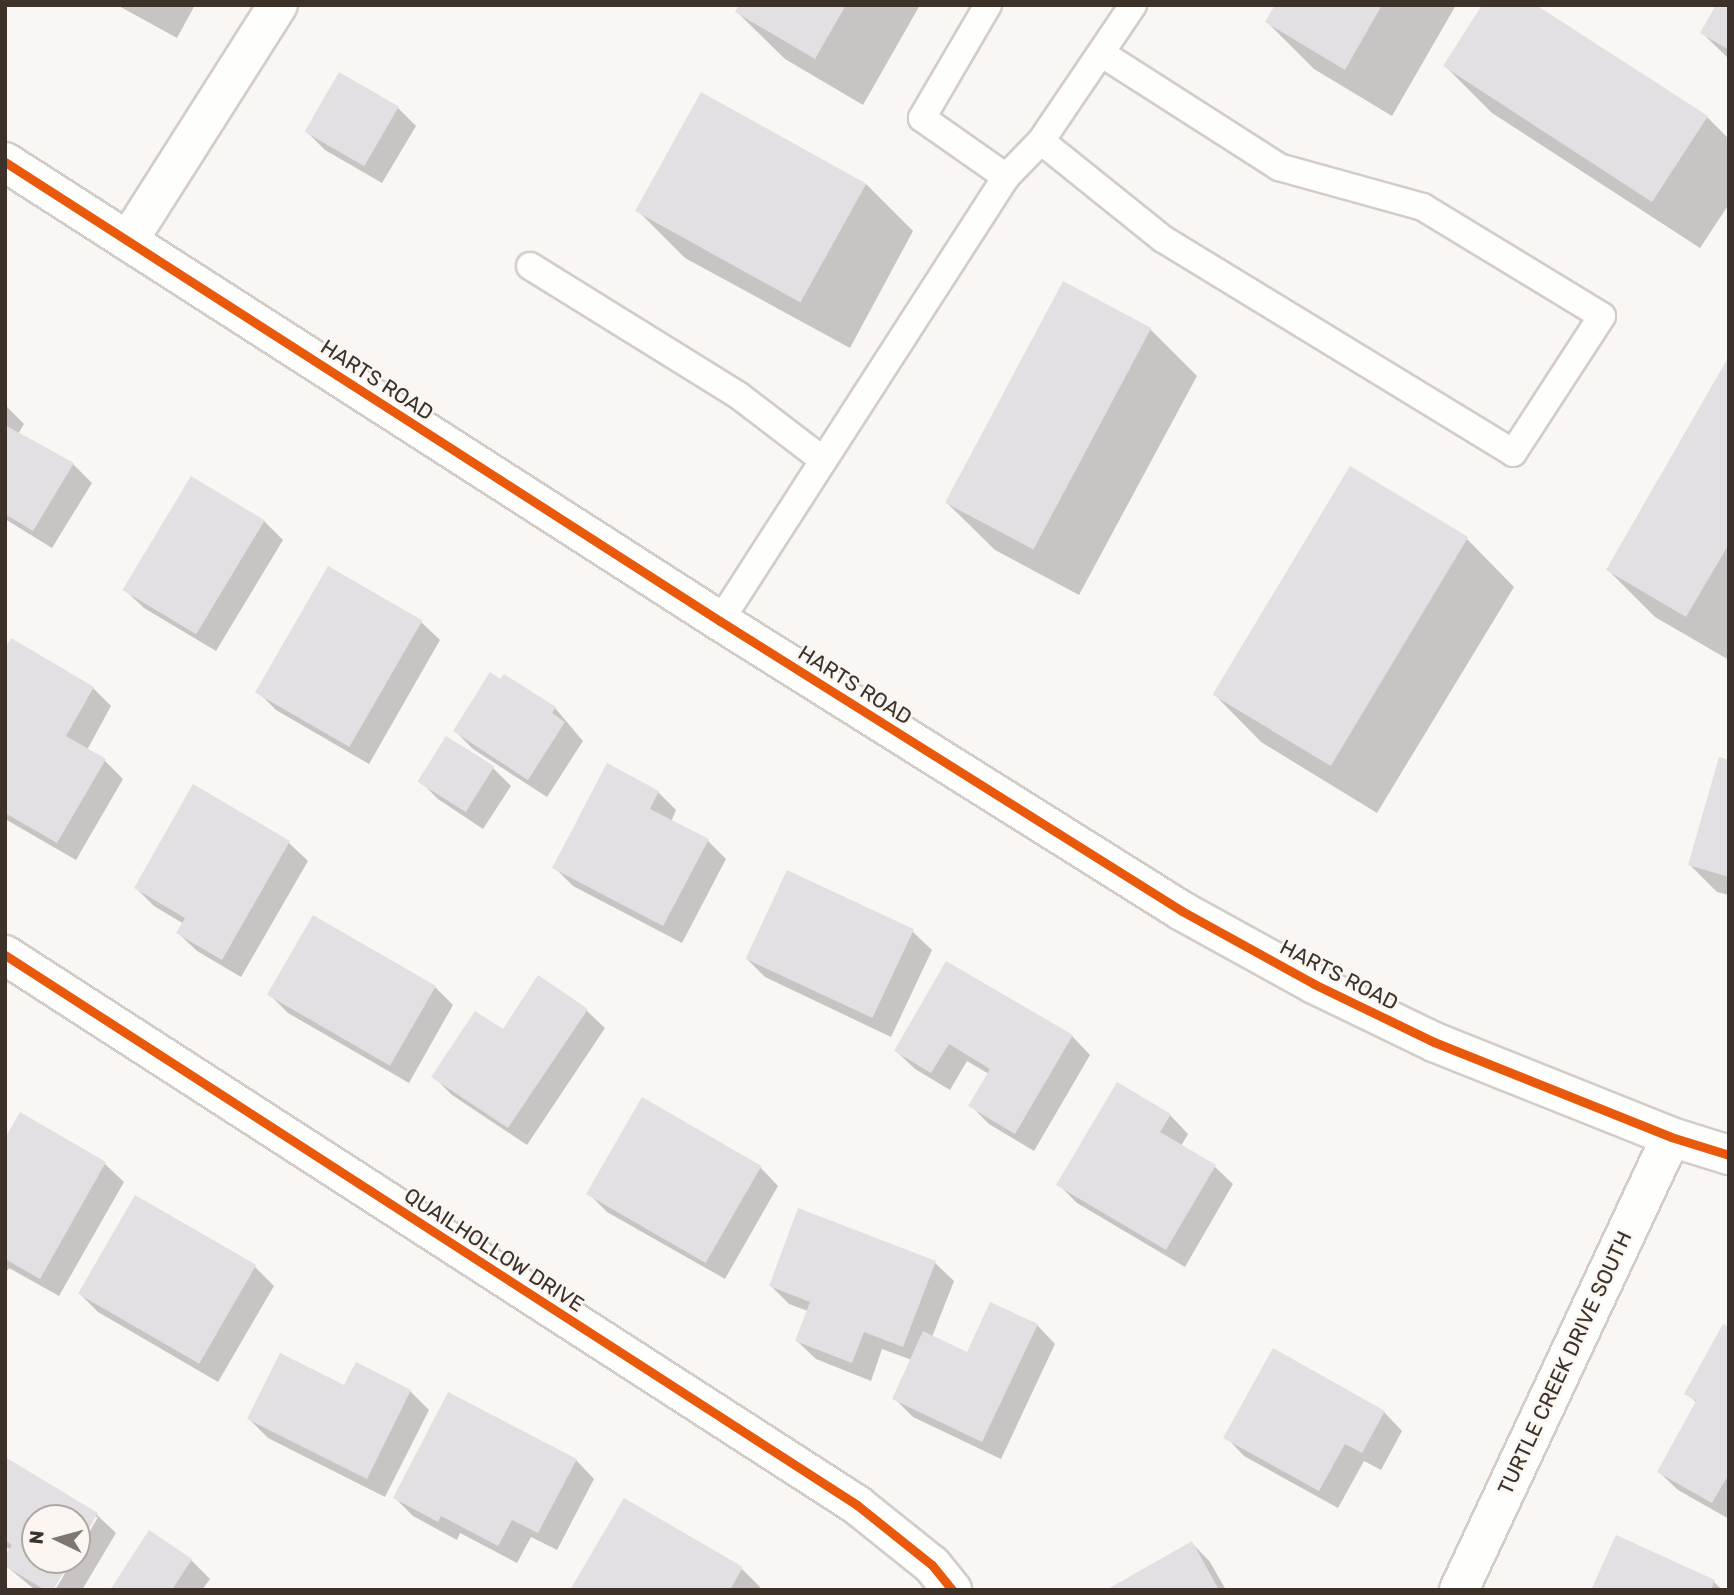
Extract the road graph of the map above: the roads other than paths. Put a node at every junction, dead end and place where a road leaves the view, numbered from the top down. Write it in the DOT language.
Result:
graph roads {
  1 [pos="278,5"];
  2 [pos="988,5"];
  3 [pos="1133,5"];
  4 [pos="1101,53"];
  5 [pos="1041,141"];
  6 [pos="5,162"];
  7 [pos="1006,177"];
  8 [pos="128,241"];
  9 [pos="530,266"];
  10 [pos="822,460"];
  11 [pos="720,621"];
  12 [pos="5,955"];
  13 [pos="1671,1137"];
  14 [pos="1729,1155"];
  15 [pos="952,1590"];
  16 [pos="1459,1590"];
  1 -- 8 [label="street"];
  2 -- 7 [label="lane"];
  3 -- 4 [label="lane"];
  4 -- 5 [label="lane"];
  4 -- 5 [label="lane"];
  5 -- 7 [label="lane"];
  6 -- 8 [label="street, HARTS ROAD"];
  7 -- 10 [label="lane"];
  8 -- 11 [label="street, HARTS ROAD"];
  9 -- 10 [label="lane"];
  10 -- 11 [label="lane"];
  11 -- 13 [label="street, HARTS ROAD"];
  12 -- 15 [label="street, QUAILHOLLOW DRIVE"];
  13 -- 14 [label="street, HARTS ROAD"];
  13 -- 16 [label="street, TURTLE CREEK DRIVE SOUTH"];
}
